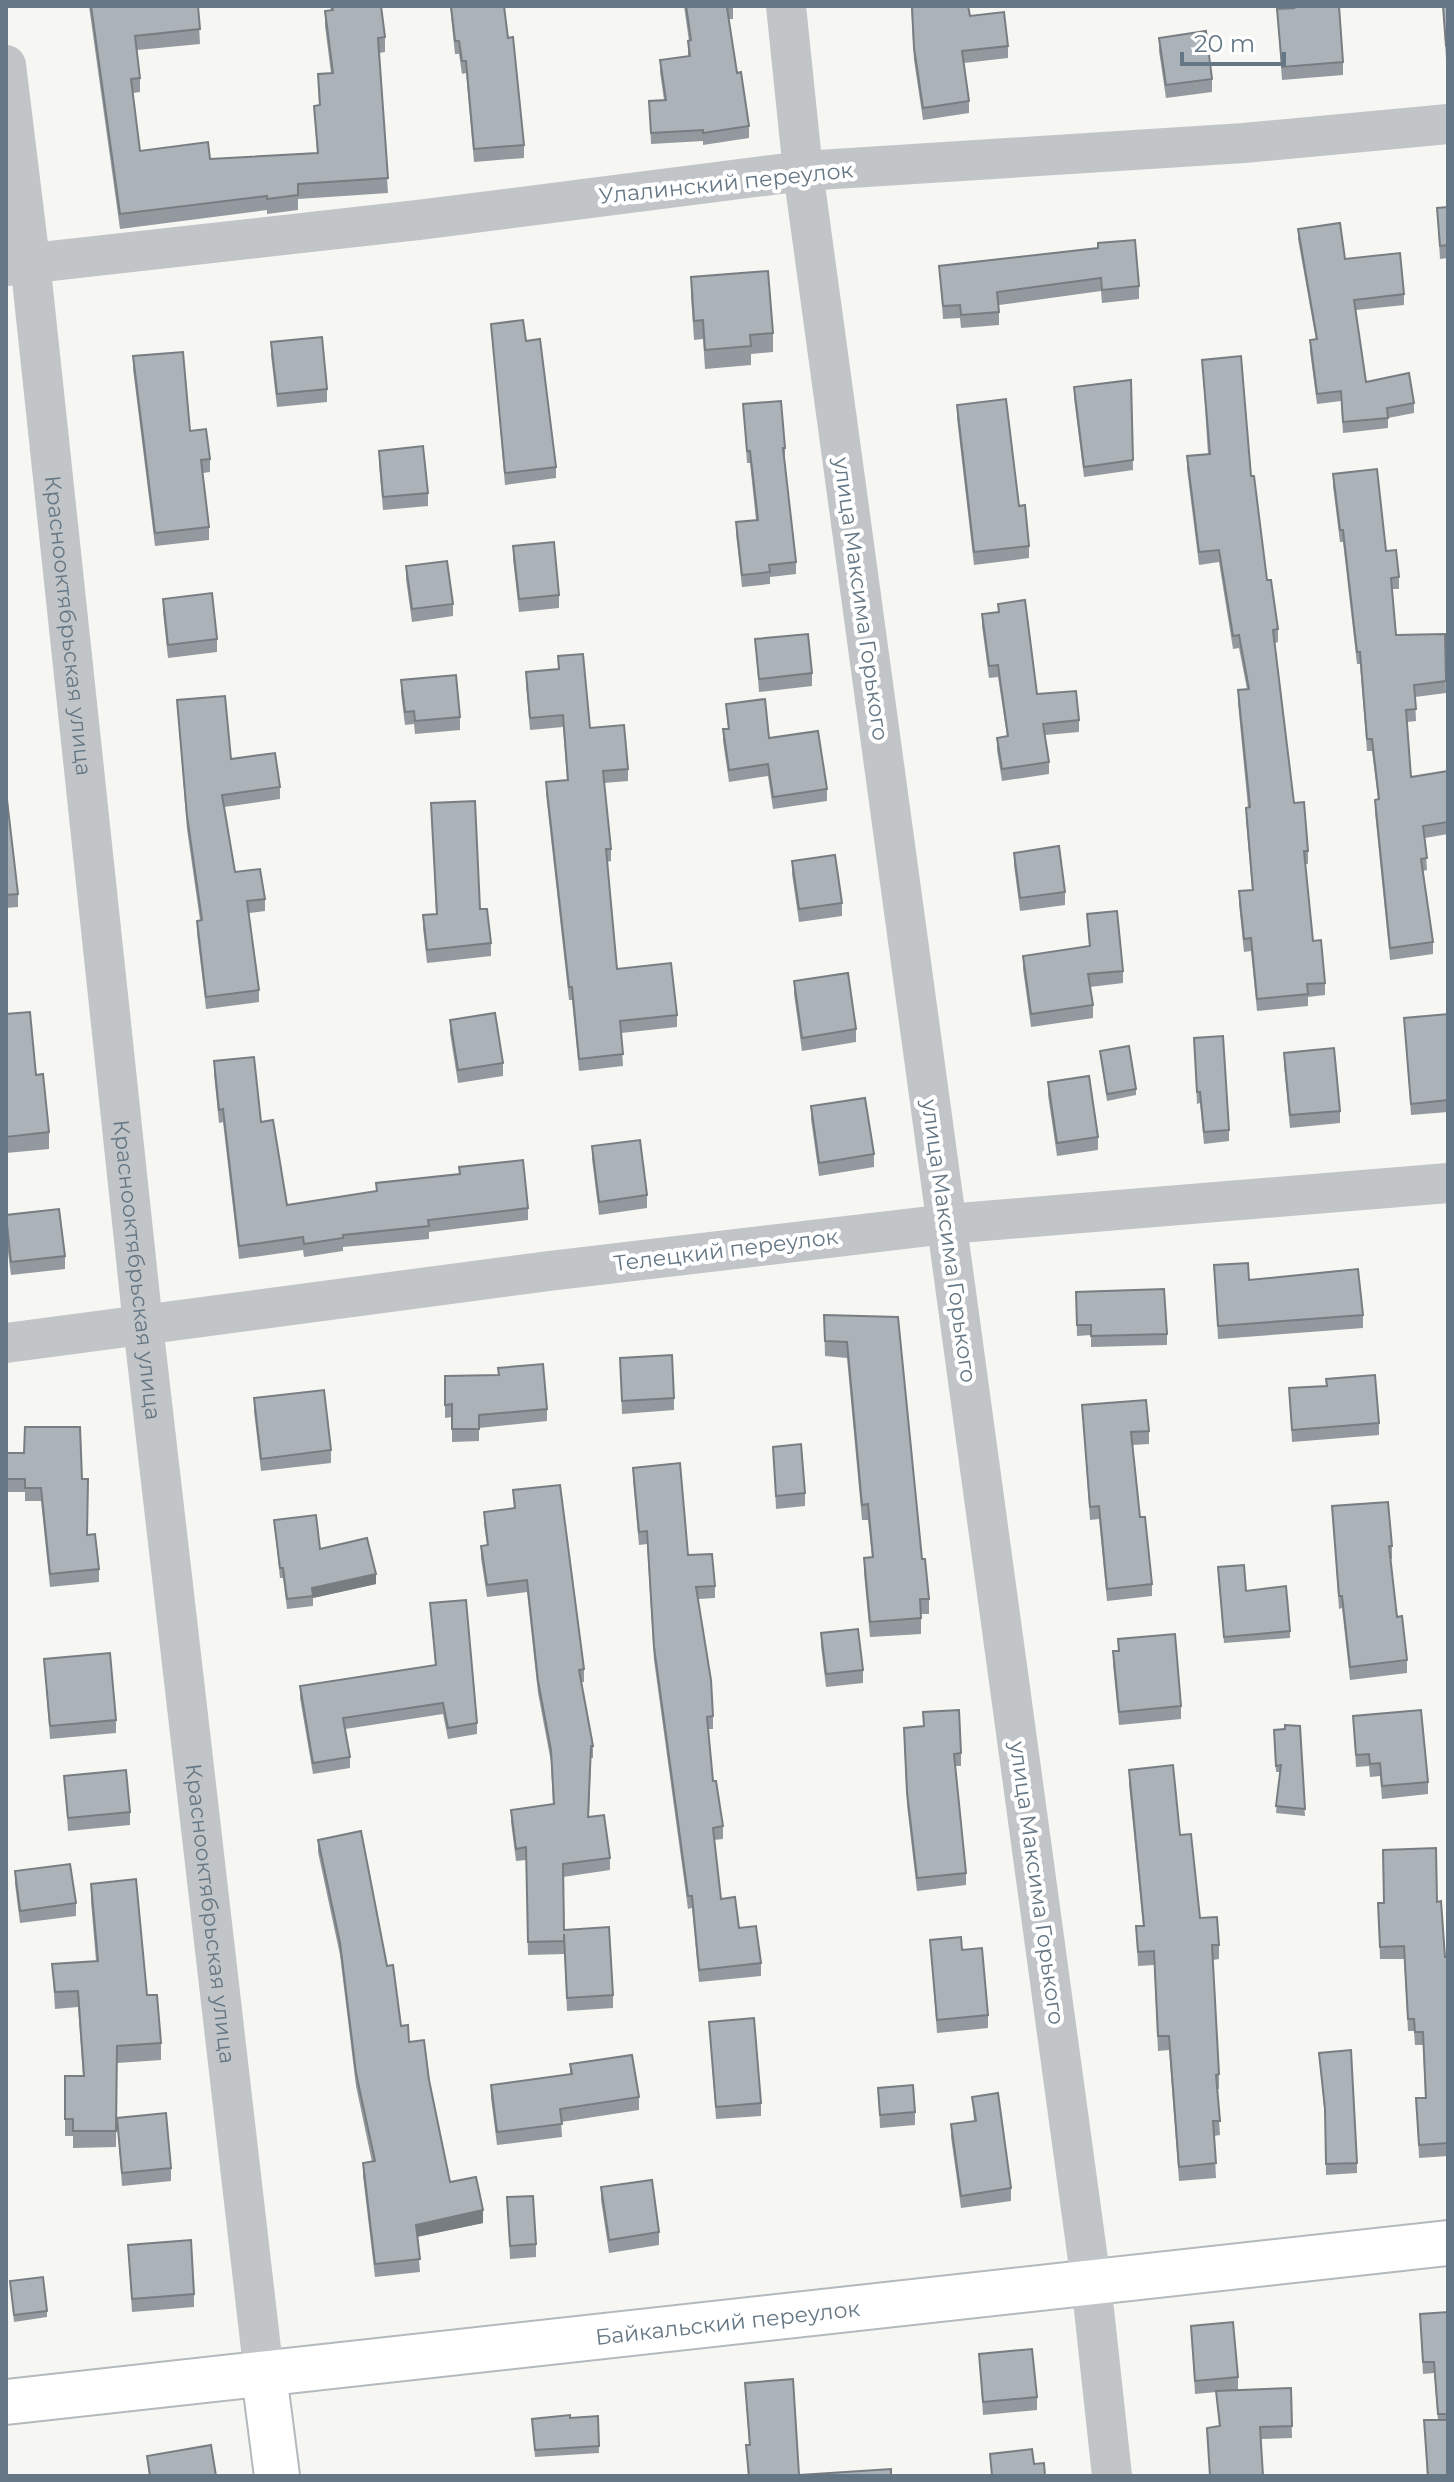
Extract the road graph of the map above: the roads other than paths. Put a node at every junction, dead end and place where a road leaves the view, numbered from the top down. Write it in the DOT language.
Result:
graph roads {
  1 [pos="786,6"];
  2 [pos="6,65"];
  3 [pos="1448,124"];
  4 [pos="803,171"];
  5 [pos="18,264"];
  6 [pos="1448,1183"];
  7 [pos="947,1224"];
  8 [pos="143,1325"];
  9 [pos="6,1343"];
  10 [pos="1448,2243"];
  11 [pos="1091,2282"];
  12 [pos="264,2375"];
  13 [pos="6,2402"];
  14 [pos="277,2476"];
  15 [pos="1112,2476"];
  1 -- 4 [label="street, улица Максима Горького"];
  2 -- 5 [label="street, Краснооктябрьская улица"];
  3 -- 4 [label="street, Улалинский переулок"];
  4 -- 5 [label="street, Улалинский переулок"];
  4 -- 7 [label="street, улица Максима Горького"];
  5 -- 8 [label="street, Краснооктябрьская улица"];
  6 -- 7 [label="street, Телецкий переулок"];
  7 -- 8 [label="street, Телецкий переулок"];
  7 -- 11 [label="street, улица Максима Горького"];
  8 -- 9 [label="street, Телецкий переулок"];
  8 -- 12 [label="street, Краснооктябрьская улица"];
  10 -- 11 [label="main road, Байкальский переулок"];
  11 -- 12 [label="main road, Байкальский переулок"];
  11 -- 15 [label="street, улица Максима Горького"];
  12 -- 13 [label="main road, Байкальский переулок"];
  12 -- 14 [label="main road, Краснооктябрьская улица"];
}
